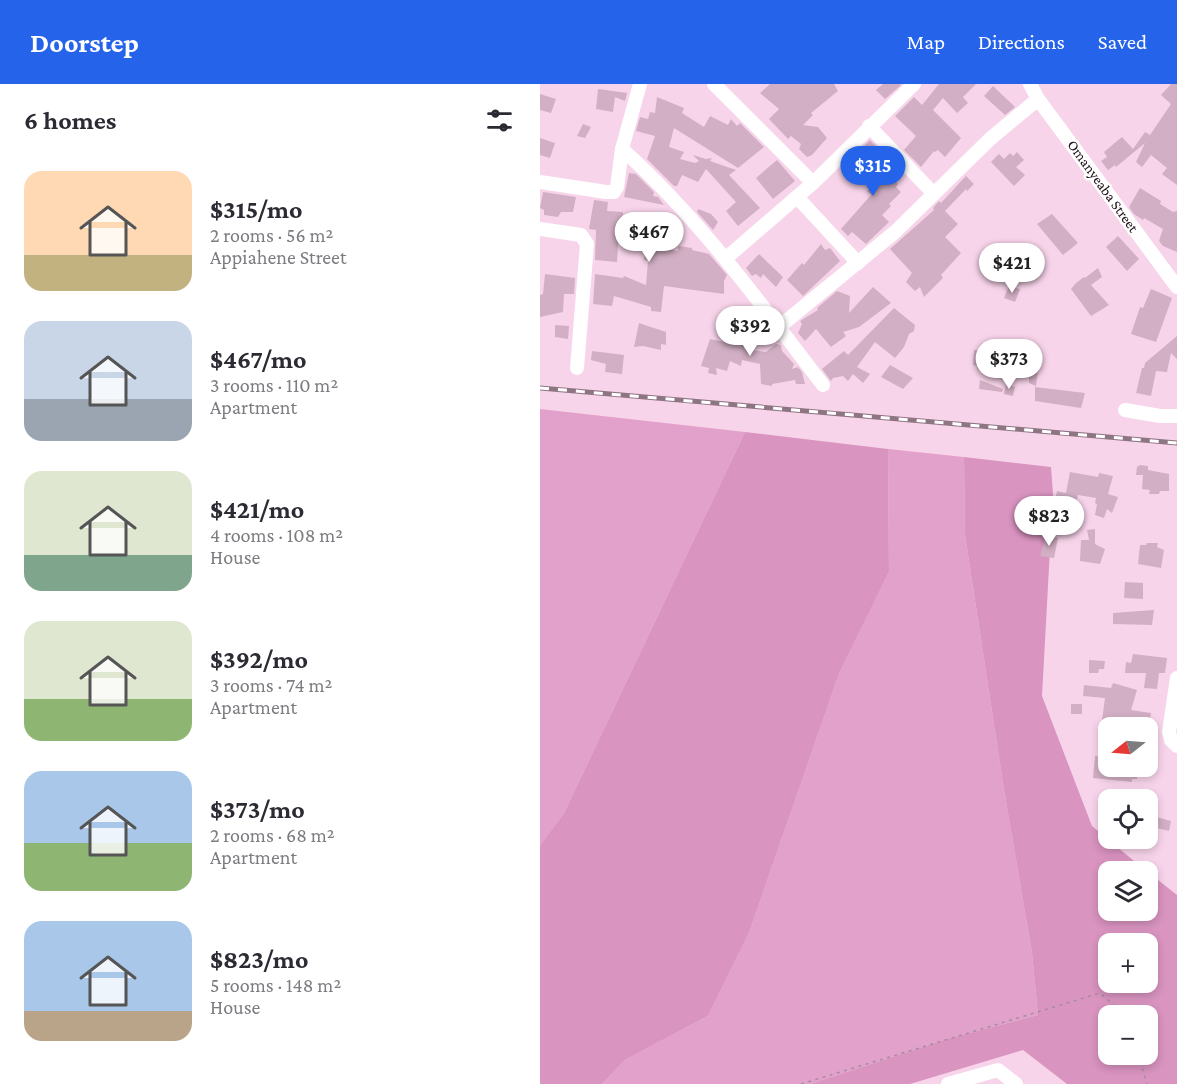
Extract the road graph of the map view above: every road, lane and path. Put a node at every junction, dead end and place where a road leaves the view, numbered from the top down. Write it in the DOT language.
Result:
graph roads {
  1 [pos="640,84"];
  2 [pos="714,84"];
  3 [pos="914,84"];
  4 [pos="1030,84"];
  5 [pos="1038,99"];
  6 [pos="869,126"];
  7 [pos="622,149"];
  8 [pos="540,182"];
  9 [pos="813,183"];
  10 [pos="934,194"];
  11 [pos="797,197"];
  12 [pos="540,229"];
  13 [pos="725,259"];
  14 [pos="858,263"];
  15 [pos="1177,287"];
  16 [pos="779,327"];
  17 [pos="577,368"];
  18 [pos="823,385"];
  19 [pos="1125,411"];
  20 [pos="1177,417"];
  21 [pos="1177,678"];
  22 [pos="1177,746"];
  23 [pos="1114,1005"];
  24 [pos="1141,1065"];
  25 [pos="801,1084"];
  26 [pos="948,1084"];
  27 [pos="1016,1084"];
  28 [pos="1147,1084"];
  1 -- 7 [label="street"];
  2 -- 9 [label="street"];
  3 -- 6 [label="street"];
  4 -- 5 [label="street, Omanyeaba Street"];
  5 -- 10 [label="street"];
  5 -- 15 [label="street, Omanyeaba Street"];
  6 -- 9 [label="street"];
  6 -- 10 [label="street"];
  7 -- 8 [label="street"];
  7 -- 13 [label="street"];
  9 -- 11 [label="street"];
  10 -- 14 [label="street"];
  11 -- 13 [label="street"];
  11 -- 14 [label="street"];
  12 -- 17 [label="street"];
  13 -- 16 [label="street"];
  14 -- 16 [label="street"];
  16 -- 18 [label="street"];
  19 -- 20 [label="street"];
  21 -- 22 [label="street"];
  23 -- 25 [label="path"];
  24 -- 28 [label="path"];
  26 -- 27 [label="street"];
}
